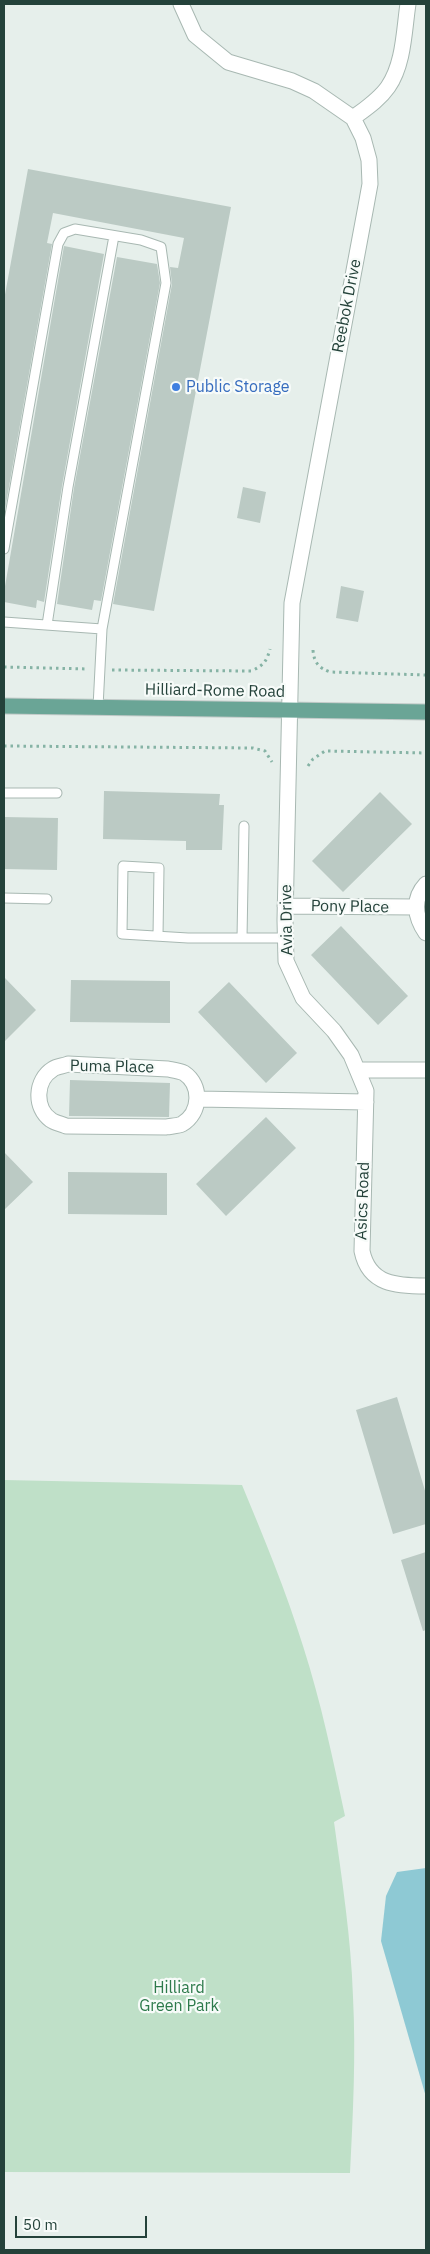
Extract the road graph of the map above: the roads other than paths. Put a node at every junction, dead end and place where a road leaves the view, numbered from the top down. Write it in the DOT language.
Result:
graph roads {
  1 [pos="181,4"];
  2 [pos="408,4"];
  3 [pos="353,118"];
  4 [pos="114,236"];
  5 [pos="4,549"];
  6 [pos="4,622"];
  7 [pos="47,625"];
  8 [pos="102,629"];
  9 [pos="4,706"];
  10 [pos="98,707"];
  11 [pos="291,710"];
  12 [pos="426,712"];
  13 [pos="4,793"];
  14 [pos="57,793"];
  15 [pos="244,826"];
  16 [pos="426,884"];
  17 [pos="4,898"];
  18 [pos="46,898"];
  19 [pos="285,906"];
  20 [pos="416,907"];
  21 [pos="426,934"];
  22 [pos="158,936"];
  23 [pos="242,938"];
  24 [pos="286,938"];
  25 [pos="358,1070"];
  26 [pos="426,1070"];
  27 [pos="198,1099"];
  28 [pos="366,1102"];
  29 [pos="426,1286"];
  1 -- 3 [label="street, Reebok Drive"];
  2 -- 3 [label="street"];
  3 -- 11 [label="street, Reebok Drive"];
  4 -- 5 [label="lane"];
  4 -- 7 [label="lane"];
  4 -- 8 [label="lane"];
  6 -- 7 [label="lane"];
  7 -- 8 [label="lane"];
  8 -- 10 [label="lane"];
  9 -- 10 [label="main road, Hilliard-Rome Road"];
  10 -- 11 [label="main road, Hilliard-Rome Road"];
  11 -- 12 [label="main road, Hilliard-Rome Road"];
  11 -- 19 [label="street, Avia Drive"];
  13 -- 14 [label="lane"];
  15 -- 23 [label="lane"];
  16 -- 20 [label="street"];
  17 -- 18 [label="lane"];
  19 -- 20 [label="street, Pony Place"];
  19 -- 24 [label="street, Avia Drive"];
  20 -- 21 [label="street"];
  22 -- 22 [label="lane"];
  22 -- 23 [label="lane"];
  23 -- 24 [label="lane"];
  24 -- 25 [label="street, Avia Drive"];
  25 -- 26 [label="street"];
  25 -- 28 [label="street, Asics Road"];
  27 -- 27 [label="street, Puma Place"];
  27 -- 28 [label="street"];
  28 -- 29 [label="street, Asics Road"];
}
